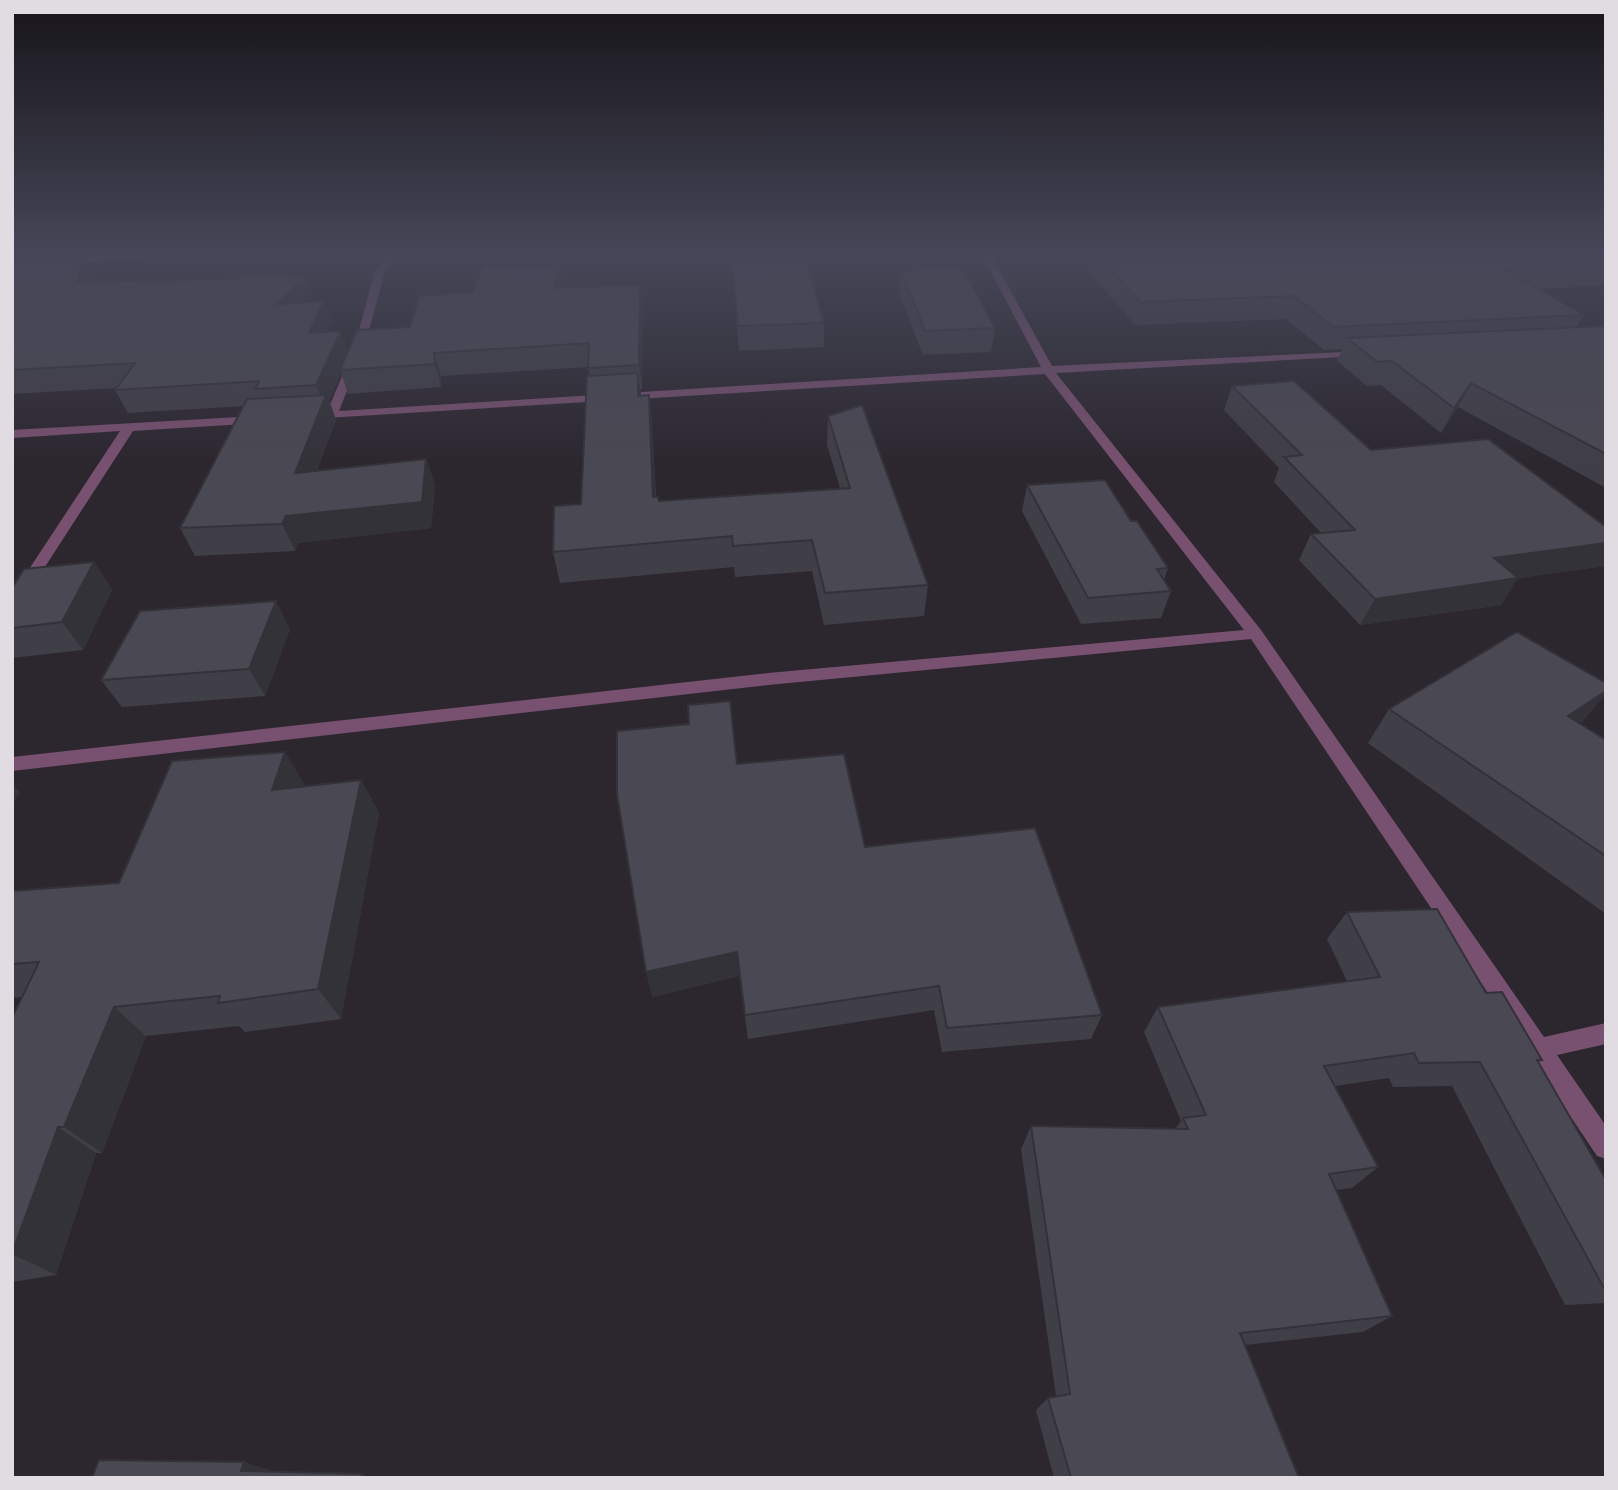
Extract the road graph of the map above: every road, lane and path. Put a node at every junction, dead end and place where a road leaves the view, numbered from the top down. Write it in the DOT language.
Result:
graph roads {
  1 [pos="366,323"];
  2 [pos="1022,323"];
  3 [pos="1375,353"];
  4 [pos="1048,370"];
  5 [pos="331,415"];
  6 [pos="304,417"];
  7 [pos="264,419"];
  8 [pos="129,426"];
  9 [pos="12,434"];
  10 [pos="12,607"];
  11 [pos="1255,634"];
  12 [pos="12,764"];
  13 [pos="1606,1033"];
  14 [pos="1539,1049"];
  15 [pos="1606,1147"];
  1 -- 5 [label="street"];
  2 -- 4 [label="street"];
  3 -- 4 [label="street"];
  4 -- 5 [label="street"];
  4 -- 11 [label="street"];
  5 -- 6 [label="street"];
  7 -- 8 [label="street"];
  8 -- 9 [label="street"];
  8 -- 10 [label="street"];
  11 -- 12 [label="street"];
  11 -- 14 [label="street"];
  13 -- 14 [label="street"];
  14 -- 15 [label="street"];
}
